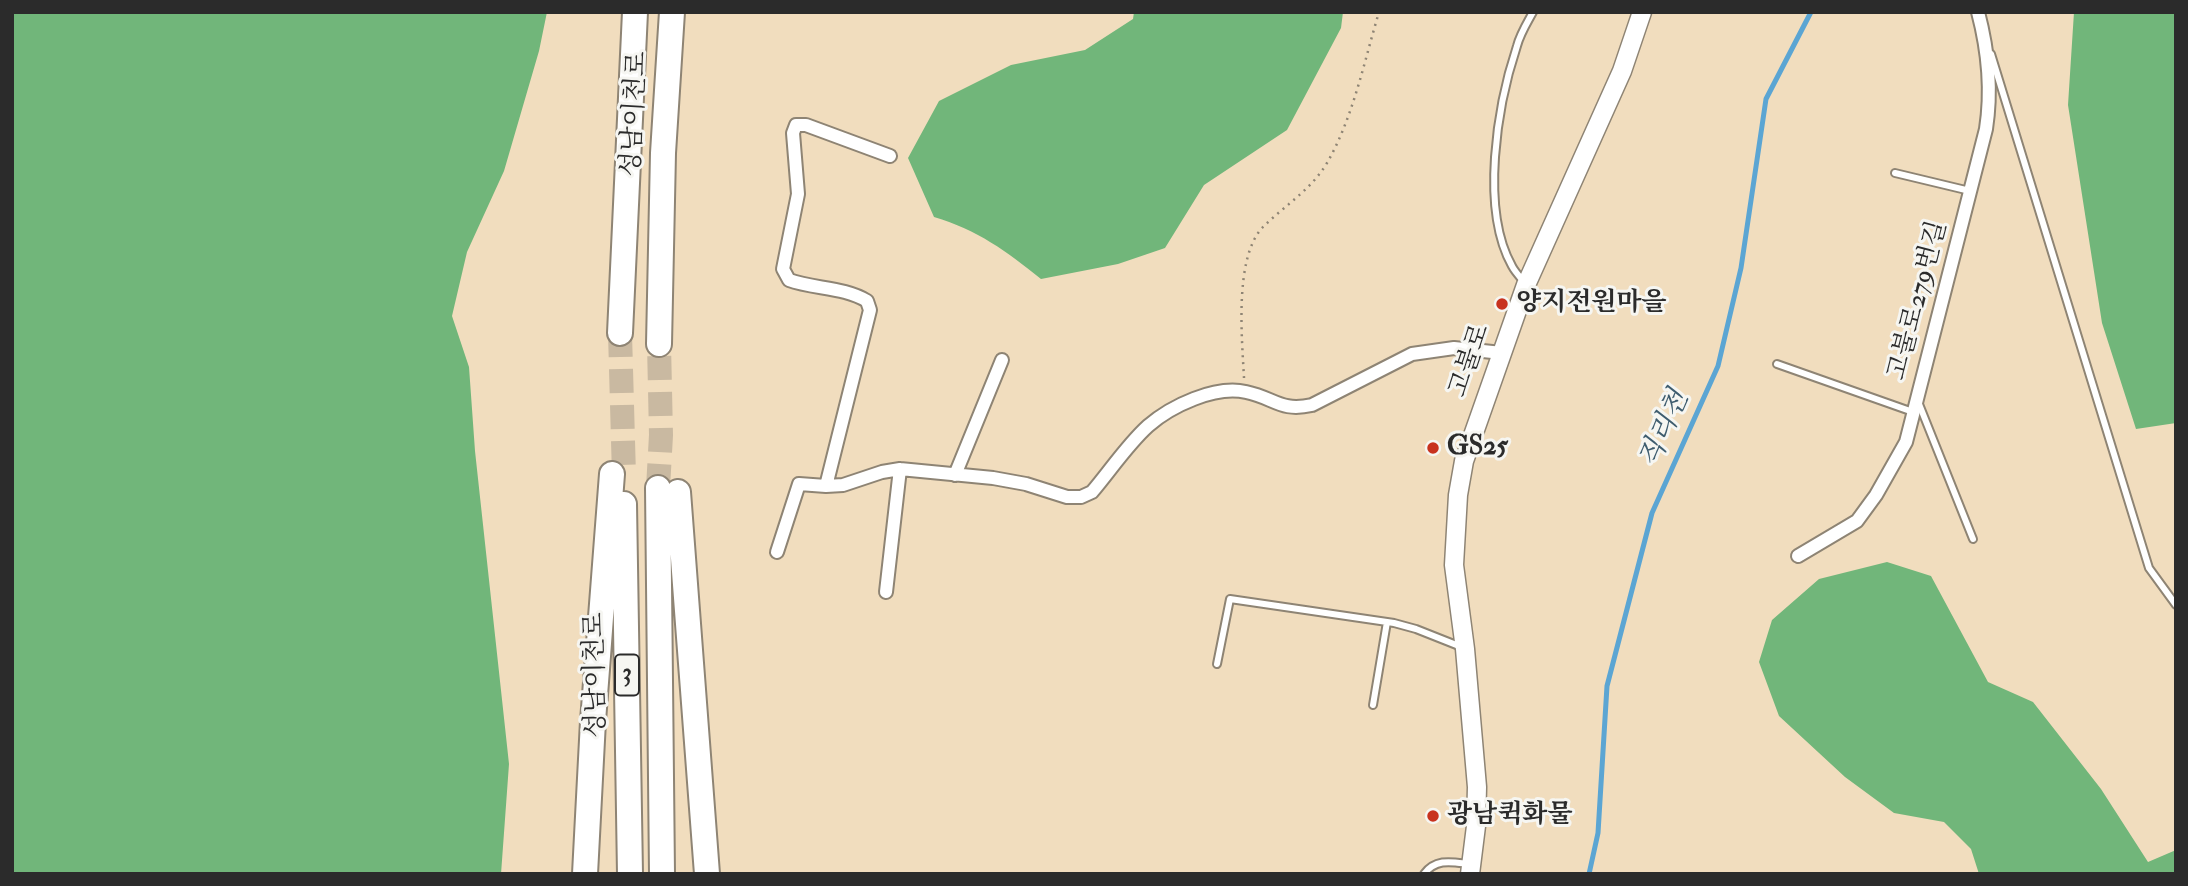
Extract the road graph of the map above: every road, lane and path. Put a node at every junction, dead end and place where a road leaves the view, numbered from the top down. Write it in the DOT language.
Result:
graph roads {
  1 [pos="635,12"];
  2 [pos="672,12"];
  3 [pos="1378,12"];
  4 [pos="1533,12"];
  5 [pos="1642,12"];
  6 [pos="1978,12"];
  7 [pos="1985,40"];
  8 [pos="890,156"];
  9 [pos="1895,173"];
  10 [pos="1972,191"];
  11 [pos="1526,285"];
  12 [pos="620,333"];
  13 [pos="659,344"];
  14 [pos="1502,353"];
  15 [pos="1002,360"];
  16 [pos="1777,364"];
  17 [pos="1245,391"];
  18 [pos="1917,399"];
  19 [pos="1913,412"];
  20 [pos="900,470"];
  21 [pos="955,475"];
  22 [pos="826,486"];
  23 [pos="1973,539"];
  24 [pos="777,552"];
  25 [pos="1798,556"];
  26 [pos="887,592"];
  27 [pos="2176,605"];
  28 [pos="1387,622"];
  29 [pos="1465,649"];
  30 [pos="1217,664"];
  31 [pos="1373,705"];
  32 [pos="1471,869"];
  33 [pos="585,874"];
  34 [pos="630,874"];
  35 [pos="662,874"];
  36 [pos="707,874"];
  37 [pos="1424,874"];
  1 -- 12 [label="highway, 성남이천로"];
  2 -- 13 [label="highway, 성남이천로"];
  3 -- 17 [label="path"];
  4 -- 11 [label="lane"];
  5 -- 11 [label="street, 고불로"];
  6 -- 7 [label="street, 고불로279번길"];
  7 -- 10 [label="street, 고불로279번길"];
  7 -- 27 [label="lane"];
  8 -- 22 [label="street"];
  9 -- 10 [label="lane"];
  10 -- 18 [label="street, 고불로279번길"];
  11 -- 14 [label="street, 고불로"];
  14 -- 17 [label="street"];
  14 -- 29 [label="street, 고불로"];
  15 -- 21 [label="street"];
  16 -- 19 [label="lane"];
  17 -- 21 [label="street"];
  18 -- 19 [label="street, 고불로279번길"];
  18 -- 23 [label="lane"];
  19 -- 25 [label="street, 고불로279번길"];
  20 -- 21 [label="street"];
  20 -- 22 [label="street"];
  20 -- 26 [label="street"];
  22 -- 24 [label="street"];
  28 -- 29 [label="lane"];
  28 -- 30 [label="lane"];
  28 -- 31 [label="lane"];
  29 -- 32 [label="street, 고불로"];
  32 -- 37 [label="lane"];
  33 -- 34 [label="highway, 성남이천로 / 3"];
  35 -- 36 [label="highway, 3"];
}
